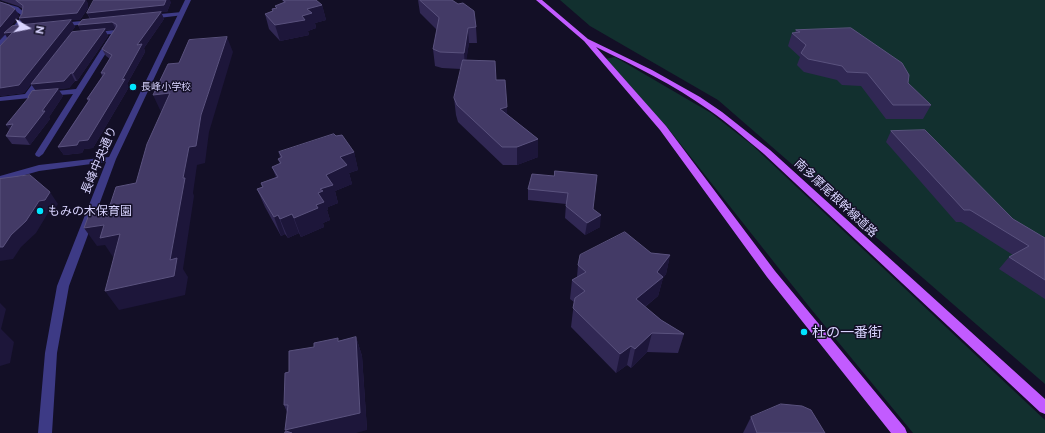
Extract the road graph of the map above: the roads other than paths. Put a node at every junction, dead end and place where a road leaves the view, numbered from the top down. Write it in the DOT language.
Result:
graph roads {
  1 [pos="5,0"];
  2 [pos="188,0"];
  3 [pos="539,0"];
  4 [pos="0,3"];
  5 [pos="89,14"];
  6 [pos="182,14"];
  7 [pos="142,18"];
  8 [pos="97,22"];
  9 [pos="83,23"];
  10 [pos="52,26"];
  11 [pos="15,29"];
  12 [pos="22,29"];
  13 [pos="78,30"];
  14 [pos="87,35"];
  15 [pos="586,40"];
  16 [pos="0,44"];
  17 [pos="45,72"];
  18 [pos="79,91"];
  19 [pos="27,96"];
  20 [pos="0,100"];
  21 [pos="39,154"];
  22 [pos="112,159"];
  23 [pos="0,179"];
  24 [pos="1045,408"];
  25 [pos="45,433"];
  26 [pos="900,433"];
  1 -- 4 [label="street"];
  2 -- 6 [label="street, 長峰中央通り"];
  3 -- 15 [label="main road, 南多摩尾根幹線道路"];
  4 -- 11 [label="street"];
  5 -- 9 [label="street"];
  6 -- 7 [label="street"];
  6 -- 22 [label="street, 長峰中央通り"];
  8 -- 9 [label="street"];
  9 -- 10 [label="street"];
  9 -- 13 [label="street"];
  11 -- 12 [label="street"];
  11 -- 16 [label="street"];
  14 -- 18 [label="street"];
  15 -- 24 [label="main road, 南多摩尾根幹線道路"];
  15 -- 26 [label="main road, 南多摩尾根幹線道路"];
  17 -- 19 [label="street"];
  18 -- 19 [label="street"];
  18 -- 21 [label="street"];
  19 -- 20 [label="street"];
  22 -- 23 [label="street"];
  22 -- 25 [label="street, 長峰中央通り"];
}
